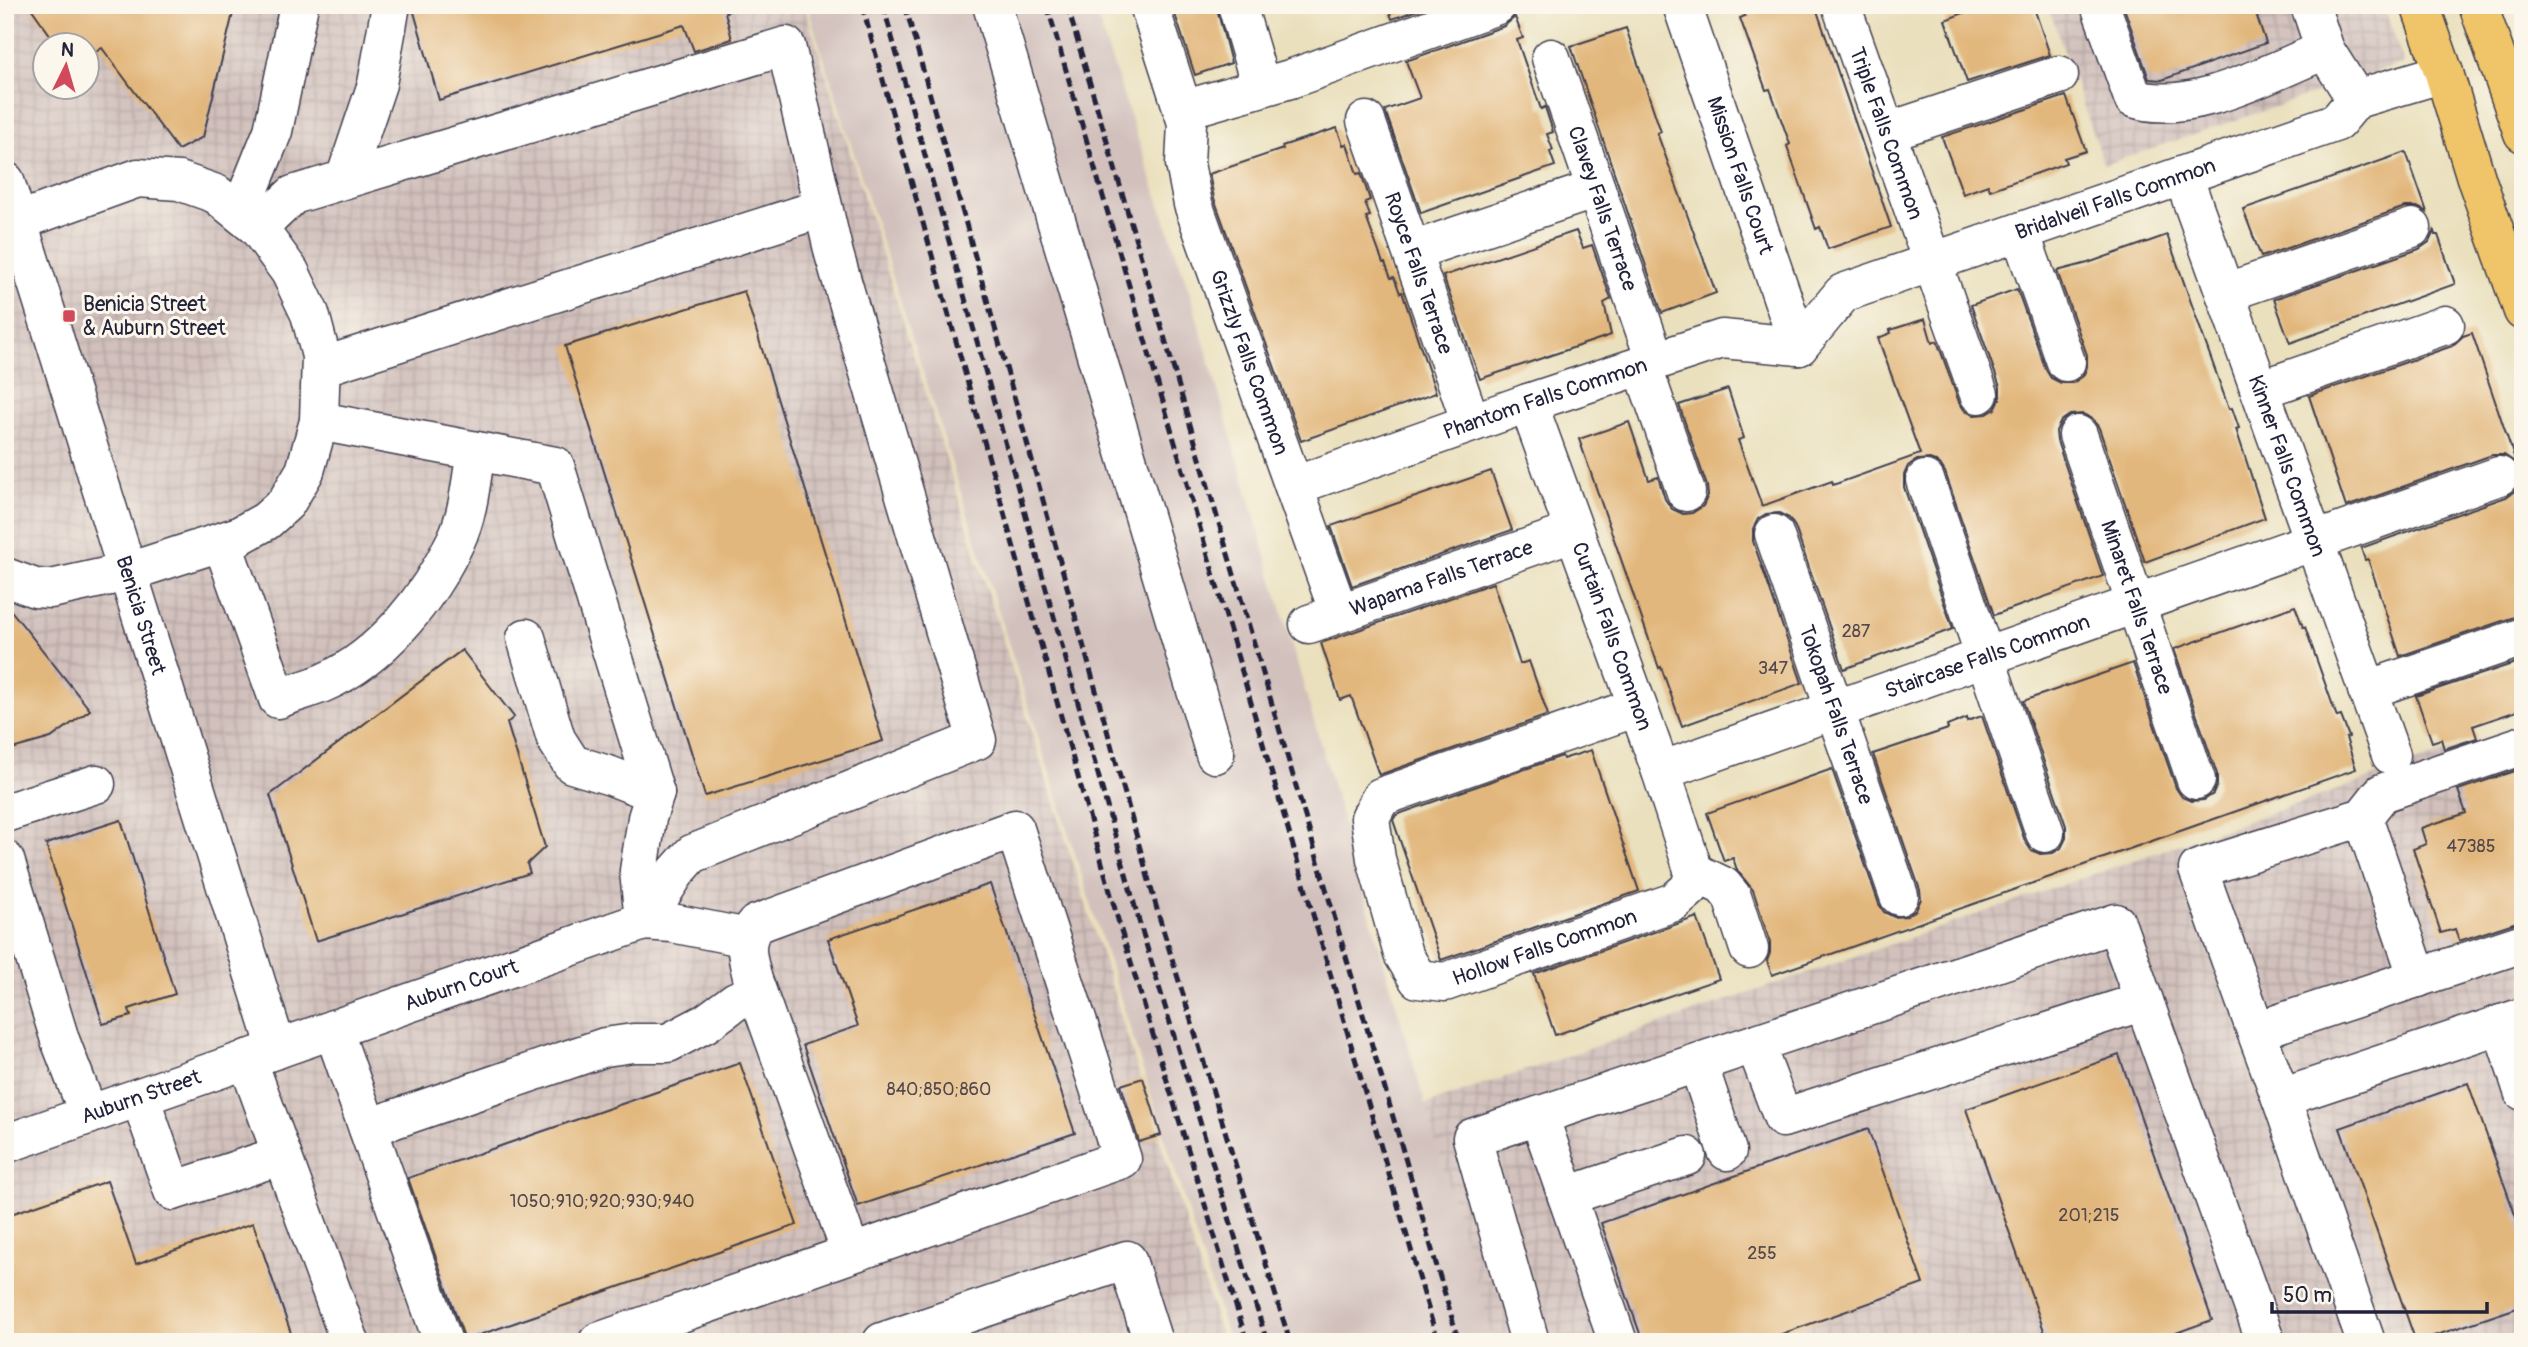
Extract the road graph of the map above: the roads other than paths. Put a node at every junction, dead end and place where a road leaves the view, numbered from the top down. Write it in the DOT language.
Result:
graph roads {
  1 [pos="299,5"];
  2 [pos="391,5"];
  3 [pos="992,5"];
  4 [pos="1149,5"];
  5 [pos="1237,5"];
  6 [pos="1497,5"];
  7 [pos="1682,5"];
  8 [pos="1841,5"];
  9 [pos="2100,5"];
  10 [pos="2310,5"];
  11 [pos="2420,5"];
  12 [pos="2478,5"];
  13 [pos="2325,50"];
  14 [pos="1550,58"];
  15 [pos="2444,73"];
  16 [pos="2059,75"];
  17 [pos="1261,87"];
  18 [pos="2356,99"];
  19 [pos="1183,110"];
  20 [pos="1366,121"];
  21 [pos="1887,132"];
  22 [pos="2523,133"];
  23 [pos="2183,176"];
  24 [pos="345,179"];
  25 [pos="5,181"];
  26 [pos="1596,189"];
  27 [pos="823,208"];
  28 [pos="249,220"];
  29 [pos="12,224"];
  30 [pos="2412,228"];
  31 [pos="2020,232"];
  32 [pos="1412,251"];
  33 [pos="1932,263"];
  34 [pos="2225,293"];
  35 [pos="2523,311"];
  36 [pos="2445,325"];
  37 [pos="1799,346"];
  38 [pos="2066,362"];
  39 [pos="1649,363"];
  40 [pos="321,367"];
  41 [pos="2260,390"];
  42 [pos="1979,394"];
  43 [pos="1528,403"];
  44 [pos="319,421"];
  45 [pos="1471,423"];
  46 [pos="2078,435"];
  47 [pos="476,451"];
  48 [pos="2499,476"];
  49 [pos="1925,480"];
  50 [pos="1294,486"];
  51 [pos="1686,492"];
  52 [pos="1573,532"];
  53 [pos="1774,534"];
  54 [pos="222,542"];
  55 [pos="2315,542"];
  56 [pos="128,572"];
  57 [pos="5,577"];
  58 [pos="2136,605"];
  59 [pos="1324,618"];
  60 [pos="2523,637"];
  61 [pos="526,638"];
  62 [pos="1985,658"];
  63 [pos="2367,690"];
  64 [pos="1637,707"];
  65 [pos="1835,710"];
  66 [pos="2523,745"];
  67 [pos="1215,754"];
  68 [pos="2391,755"];
  69 [pos="1661,771"];
  70 [pos="2196,780"];
  71 [pos="96,784"];
  72 [pos="655,793"];
  73 [pos="5,813"];
  74 [pos="2363,817"];
  75 [pos="2045,833"];
  76 [pos="5,860"];
  77 [pos="1695,872"];
  78 [pos="1899,896"];
  79 [pos="644,921"];
  80 [pos="748,938"];
  81 [pos="2523,943"];
  82 [pos="1749,949"];
  83 [pos="2418,978"];
  84 [pos="757,992"];
  85 [pos="2144,1001"];
  86 [pos="2512,1021"];
  87 [pos="333,1029"];
  88 [pos="2256,1031"];
  89 [pos="1755,1044"];
  90 [pos="262,1054"];
  91 [pos="1698,1063"];
  92 [pos="2523,1091"];
  93 [pos="140,1097"];
  94 [pos="2281,1098"];
  95 [pos="89,1115"];
  96 [pos="1539,1116"];
  97 [pos="368,1128"];
  98 [pos="5,1144"];
  99 [pos="1727,1151"];
  100 [pos="282,1155"];
  101 [pos="1687,1156"];
  102 [pos="1567,1196"];
  103 [pos="851,1253"];
  104 [pos="350,1342"];
  105 [pos="443,1342"];
  106 [pos="598,1342"];
  107 [pos="882,1342"];
  108 [pos="1153,1342"];
  109 [pos="1530,1342"];
  110 [pos="1618,1342"];
  111 [pos="2266,1342"];
  112 [pos="2366,1342"];
  1 -- 28 [label="street"];
  2 -- 24 [label="street"];
  3 -- 67 [label="street"];
  4 -- 19 [label="street, Grizzly Falls Common"];
  5 -- 17 [label="street"];
  6 -- 17 [label="street"];
  7 -- 37 [label="street, Mission Falls Court"];
  8 -- 21 [label="street, Triple Falls Common"];
  9 -- 13 [label="street"];
  10 -- 13 [label="street"];
  11 -- 15 [label="main road"];
  12 -- 22 [label="main road"];
  13 -- 18 [label="street"];
  14 -- 26 [label="street, Clavey Falls Terrace"];
  15 -- 18 [label="street, Bridalveil Falls Common"];
  15 -- 35 [label="main road"];
  16 -- 21 [label="street"];
  17 -- 19 [label="street"];
  18 -- 23 [label="street, Bridalveil Falls Common"];
  19 -- 50 [label="street, Grizzly Falls Common"];
  20 -- 32 [label="street, Royce Falls Terrace"];
  21 -- 33 [label="street, Triple Falls Common"];
  23 -- 31 [label="street, Bridalveil Falls Common"];
  23 -- 34 [label="street, Kinner Falls Common"];
  24 -- 27 [label="street"];
  24 -- 28 [label="street"];
  25 -- 29 [label="street, Benicia Street"];
  26 -- 32 [label="street"];
  26 -- 39 [label="street, Clavey Falls Terrace"];
  27 -- 40 [label="street"];
  27 -- 79 [label="street"];
  28 -- 29 [label="street"];
  28 -- 40 [label="street"];
  29 -- 56 [label="street, Benicia Street"];
  30 -- 34 [label="street"];
  31 -- 33 [label="street, Bridalveil Falls Common"];
  31 -- 38 [label="street"];
  32 -- 45 [label="street, Royce Falls Terrace"];
  33 -- 37 [label="street, Bridalveil Falls Common"];
  33 -- 42 [label="street, Triple Falls Common"];
  34 -- 41 [label="street, Kinner Falls Common"];
  36 -- 41 [label="street"];
  37 -- 39 [label="street, Phantom Falls Common"];
  39 -- 43 [label="street, Phantom Falls Common"];
  39 -- 51 [label="street, Clavey Falls Terrace"];
  40 -- 44 [label="street"];
  41 -- 55 [label="street, Kinner Falls Common"];
  43 -- 45 [label="street, Phantom Falls Common"];
  43 -- 52 [label="street, Curtain Falls Common"];
  44 -- 47 [label="street"];
  44 -- 54 [label="street"];
  45 -- 50 [label="street, Phantom Falls Common"];
  46 -- 58 [label="street, Minaret Falls Terrace"];
  47 -- 54 [label="street"];
  47 -- 72 [label="street"];
  48 -- 55 [label="street, Staircase Falls Common"];
  49 -- 62 [label="street"];
  50 -- 59 [label="street, Grizzly Falls Common"];
  52 -- 59 [label="street, Wapama Falls Terrace"];
  52 -- 64 [label="street, Curtain Falls Common"];
  53 -- 65 [label="street, Tokopah Falls Terrace"];
  54 -- 56 [label="street"];
  55 -- 58 [label="street, Staircase Falls Common"];
  55 -- 63 [label="street, Kinner Falls Common"];
  56 -- 57 [label="street"];
  56 -- 90 [label="street, Benicia Street"];
  58 -- 62 [label="street, Staircase Falls Common"];
  58 -- 70 [label="street, Minaret Falls Terrace"];
  60 -- 63 [label="street"];
  61 -- 72 [label="street"];
  62 -- 65 [label="street, Staircase Falls Common"];
  62 -- 75 [label="street"];
  63 -- 68 [label="street, Kinner Falls Common"];
  64 -- 69 [label="street, Curtain Falls Common"];
  64 -- 77 [label="street, Hollow Falls Common"];
  65 -- 69 [label="street, Staircase Falls Common"];
  65 -- 78 [label="street, Tokopah Falls Terrace"];
  66 -- 74 [label="street"];
  69 -- 77 [label="street, Curtain Falls Common"];
  71 -- 73 [label="street"];
  72 -- 79 [label="street"];
  74 -- 83 [label="street"];
  74 -- 88 [label="street"];
  76 -- 95 [label="street"];
  77 -- 82 [label="street"];
  79 -- 80 [label="street"];
  79 -- 87 [label="street, Auburn Court"];
  80 -- 84 [label="street"];
  80 -- 103 [label="street"];
  81 -- 83 [label="street"];
  83 -- 88 [label="street"];
  84 -- 97 [label="street"];
  84 -- 103 [label="street"];
  85 -- 89 [label="street"];
  85 -- 89 [label="street"];
  85 -- 111 [label="street"];
  86 -- 92 [label="street"];
  86 -- 94 [label="street"];
  87 -- 90 [label="street, Auburn Court"];
  87 -- 97 [label="street"];
  88 -- 94 [label="street"];
  89 -- 91 [label="street"];
  90 -- 93 [label="street, Auburn Street"];
  90 -- 100 [label="street, Benicia Street"];
  91 -- 96 [label="street"];
  91 -- 99 [label="street"];
  93 -- 95 [label="street, Auburn Street"];
  93 -- 100 [label="street"];
  94 -- 112 [label="street"];
  95 -- 98 [label="street, Auburn Street"];
  96 -- 102 [label="street"];
  96 -- 109 [label="street"];
  97 -- 105 [label="street"];
  100 -- 104 [label="street, Benicia Street"];
  101 -- 102 [label="street"];
  102 -- 110 [label="street"];
  103 -- 106 [label="street"];
  107 -- 108 [label="street"];
}
